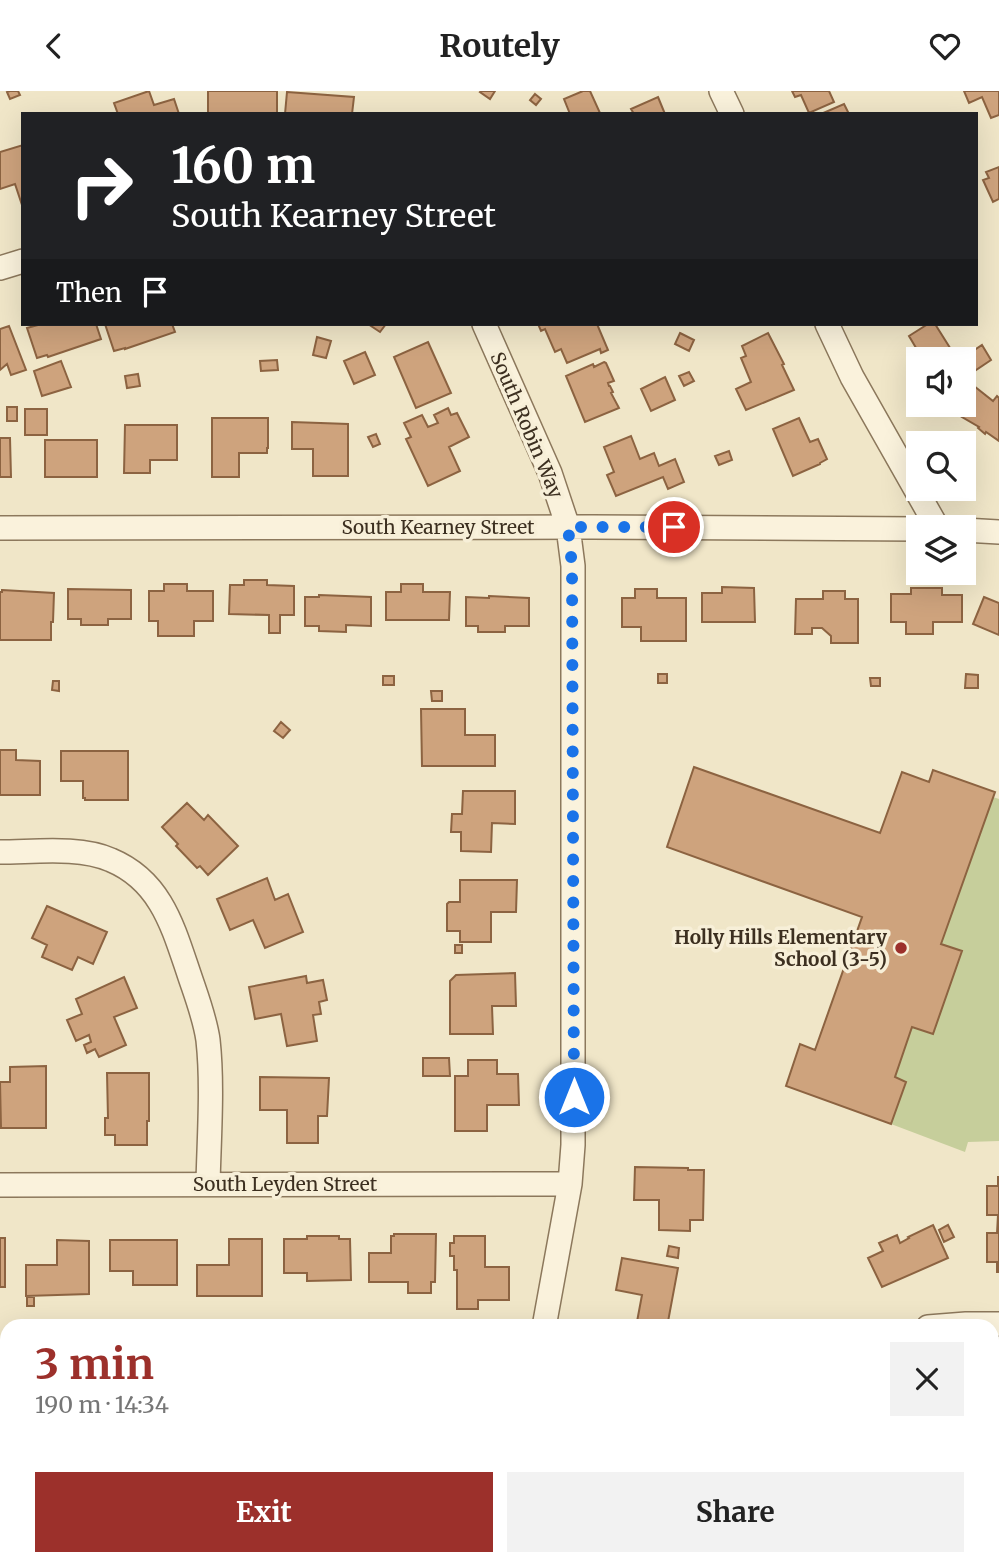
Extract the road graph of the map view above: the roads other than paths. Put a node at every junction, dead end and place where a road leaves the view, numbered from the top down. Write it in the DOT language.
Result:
graph roads {
  1 [pos="721,91"];
  2 [pos="731,112"];
  3 [pos="21,262"];
  4 [pos="0,268"];
  5 [pos="485,326"];
  6 [pos="828,326"];
  7 [pos="930,515"];
  8 [pos="568,527"];
  9 [pos="0,528"];
  10 [pos="906,529"];
  11 [pos="976,531"];
  12 [pos="999,532"];
  13 [pos="0,852"];
  14 [pos="208,1184"];
  15 [pos="570,1184"];
  16 [pos="0,1185"];
  17 [pos="545,1319"];
  1 -- 2 [label="street"];
  3 -- 4 [label="street"];
  5 -- 8 [label="street, South Robin Way"];
  6 -- 7 [label="street"];
  8 -- 9 [label="street, South Kearney Street"];
  8 -- 10 [label="street, South Kearney Street"];
  8 -- 15 [label="street, South Robin Way"];
  11 -- 12 [label="street"];
  13 -- 14 [label="street"];
  14 -- 15 [label="street, South Leyden Street"];
  14 -- 16 [label="street, South Leyden Street"];
  15 -- 17 [label="street, South Robin Way"];
}
